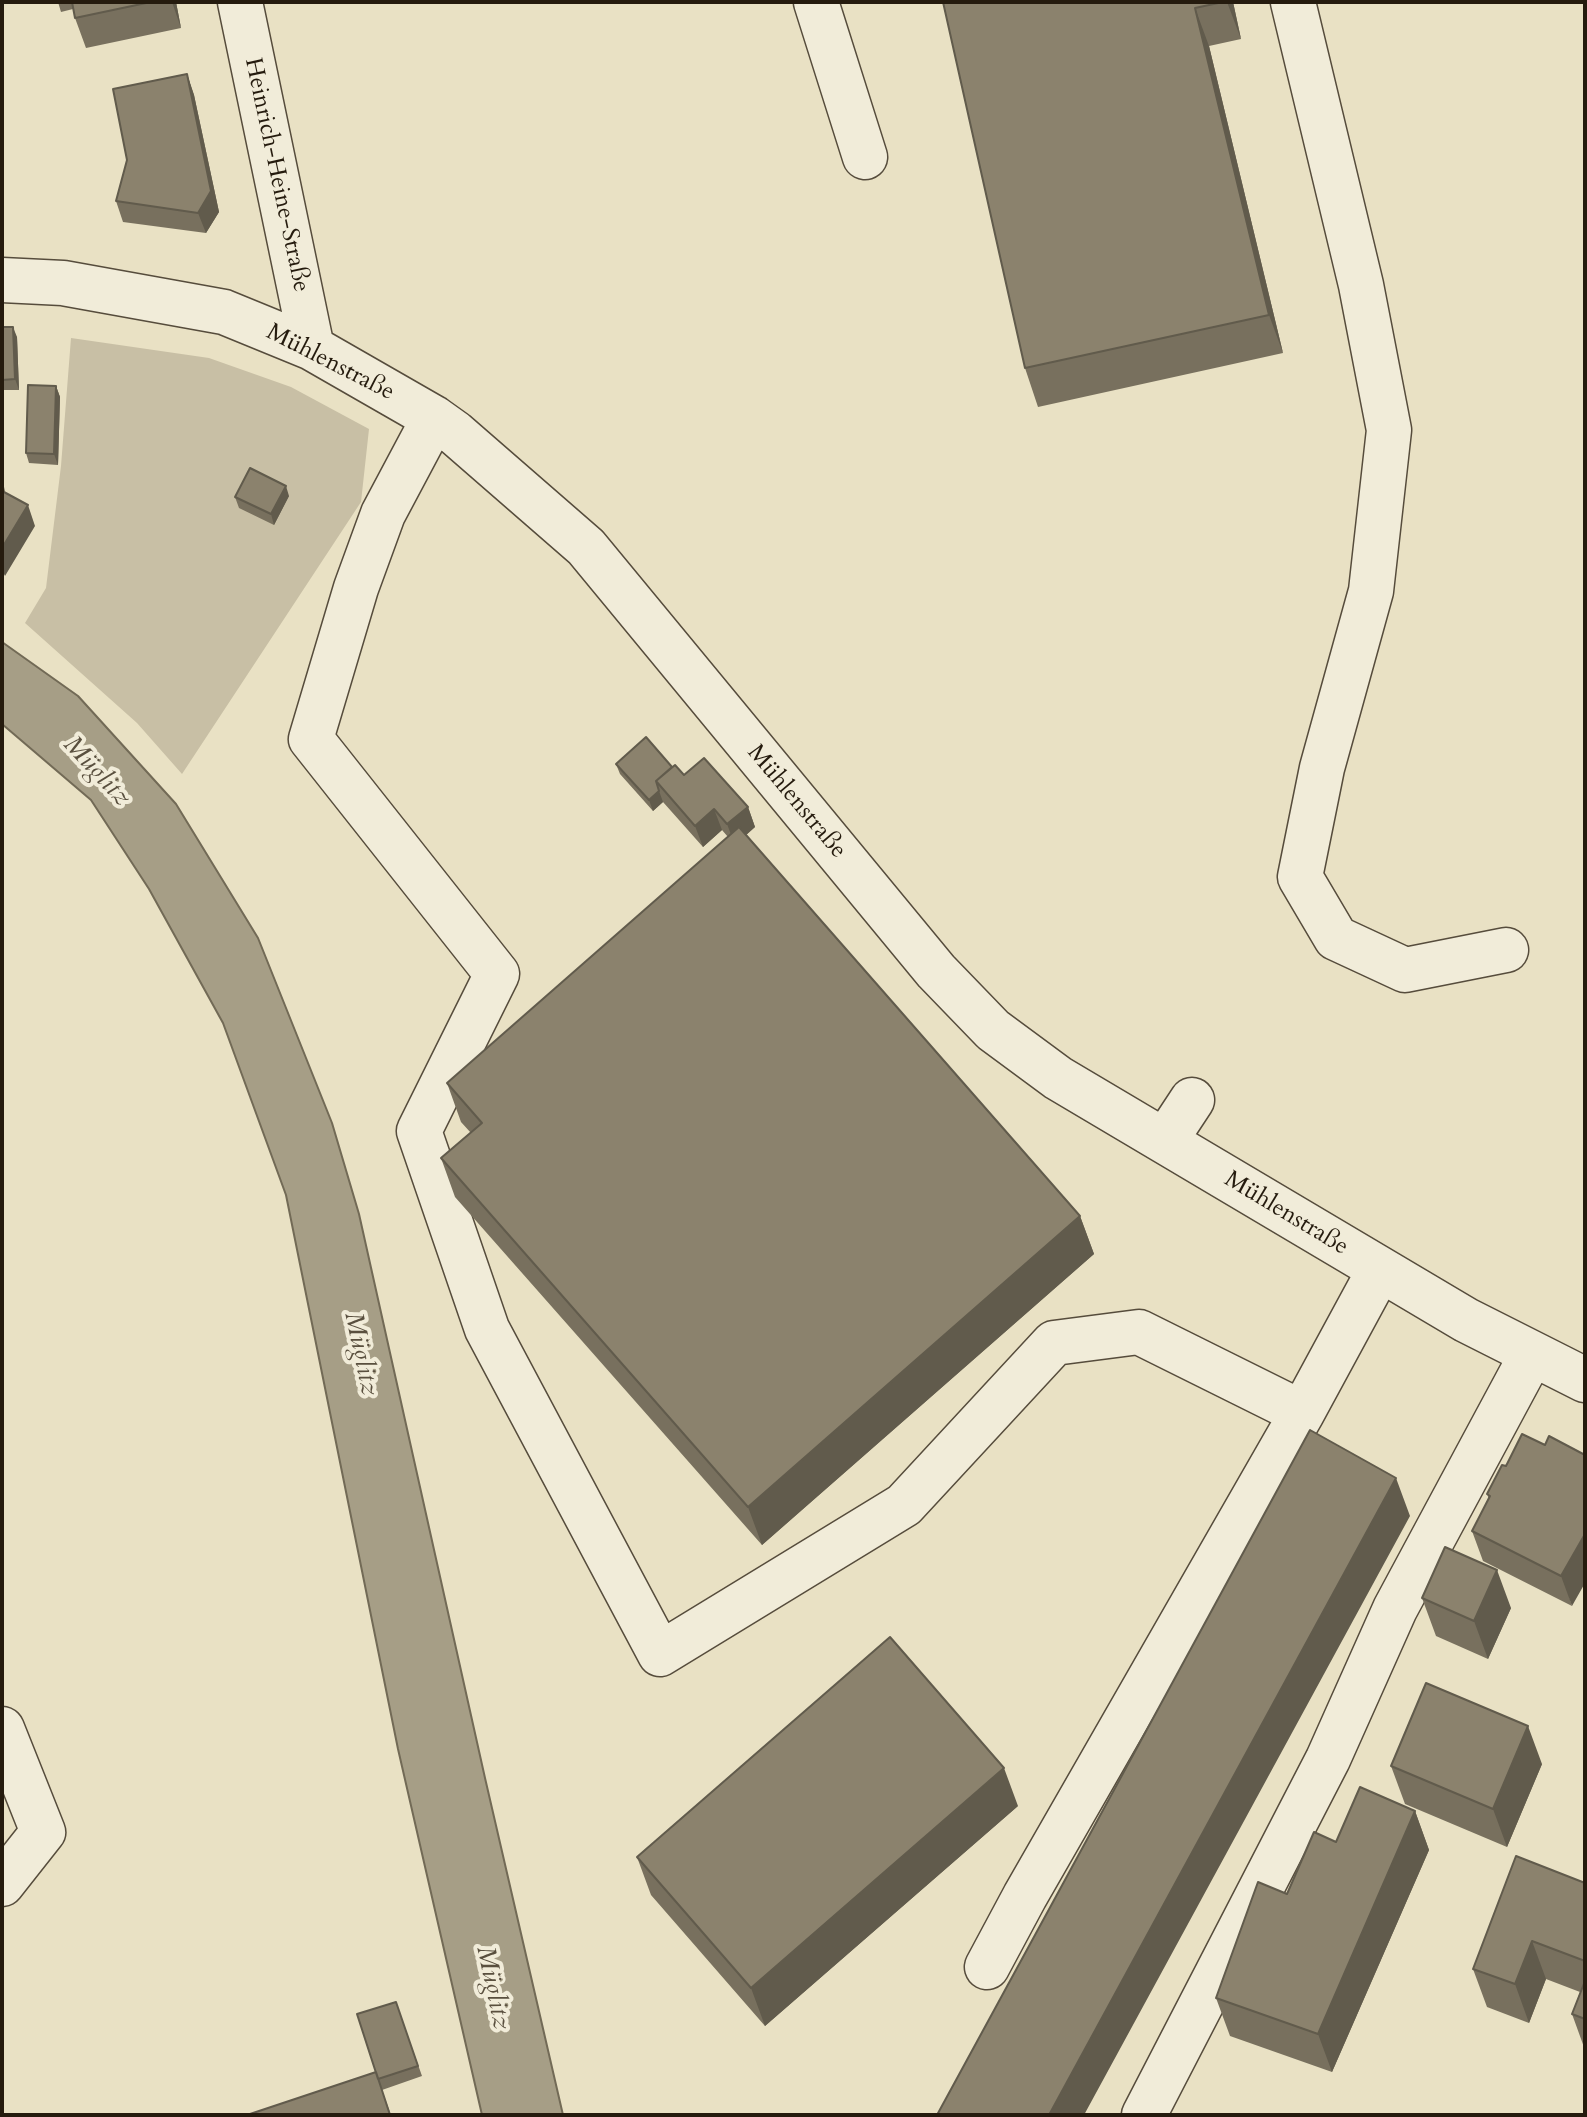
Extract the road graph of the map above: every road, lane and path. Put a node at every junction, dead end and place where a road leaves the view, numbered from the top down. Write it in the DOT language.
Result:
graph roads {
  1 [pos="240,2"];
  2 [pos="816,2"];
  3 [pos="1293,2"];
  4 [pos="865,157"];
  5 [pos="2,280"];
  6 [pos="312,348"];
  7 [pos="434,418"];
  8 [pos="1506,950"];
  9 [pos="1192,1100"];
  10 [pos="1165,1141"];
  11 [pos="1380,1269"];
  12 [pos="1532,1354"];
  13 [pos="1585,1380"];
  14 [pos="1302,1413"];
  15 [pos="2,1729"];
  16 [pos="2,1884"];
  17 [pos="987,1967"];
  18 [pos="1144,2115"];
  1 -- 6 [label="street, Heinrich-Heine-Straße"];
  2 -- 4 [label="street"];
  3 -- 8 [label="street"];
  5 -- 6 [label="street, Mühlenstraße"];
  6 -- 7 [label="street, Mühlenstraße"];
  7 -- 10 [label="street, Mühlenstraße"];
  7 -- 14 [label="street"];
  9 -- 10 [label="street"];
  10 -- 11 [label="street, Mühlenstraße"];
  11 -- 12 [label="street, Mühlenstraße"];
  11 -- 14 [label="street"];
  12 -- 13 [label="street, Mühlenstraße"];
  12 -- 18 [label="street"];
  14 -- 17 [label="street"];
  15 -- 16 [label="street"];
}
